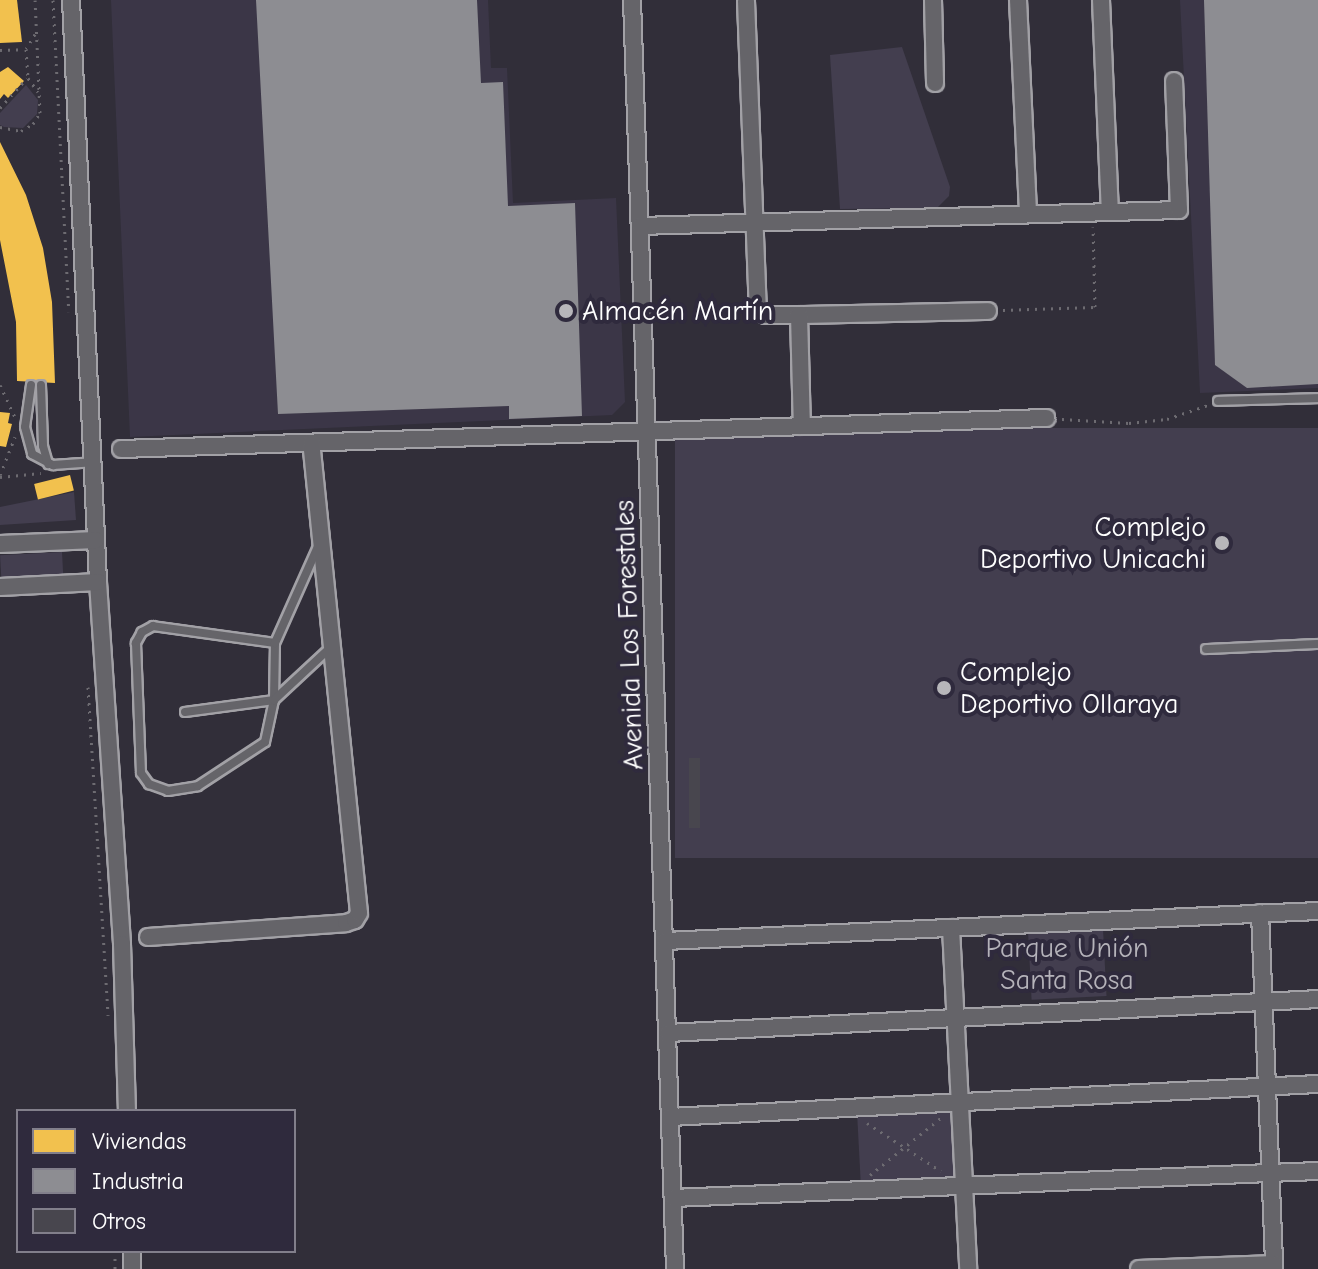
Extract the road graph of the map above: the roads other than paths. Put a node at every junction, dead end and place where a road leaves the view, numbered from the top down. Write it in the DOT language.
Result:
graph roads {
  1 [pos="71,0"];
  2 [pos="632,0"];
  3 [pos="933,0"];
  4 [pos="1018,0"];
  5 [pos="1101,0"];
  6 [pos="746,1"];
  7 [pos="1174,81"];
  8 [pos="935,83"];
  9 [pos="1110,212"];
  10 [pos="1028,214"];
  11 [pos="752,223"];
  12 [pos="640,226"];
  13 [pos="988,311"];
  14 [pos="799,315"];
  15 [pos="1318,398"];
  16 [pos="1218,401"];
  17 [pos="1046,418"];
  18 [pos="802,426"];
  19 [pos="648,431"];
  20 [pos="311,443"];
  21 [pos="121,449"];
  22 [pos="92,462"];
  23 [pos="50,468"];
  24 [pos="96,540"];
  25 [pos="321,540"];
  26 [pos="0,544"];
  27 [pos="98,582"];
  28 [pos="0,587"];
  29 [pos="275,643"];
  30 [pos="1318,644"];
  31 [pos="332,646"];
  32 [pos="1206,649"];
  33 [pos="274,700"];
  34 [pos="185,712"];
  35 [pos="1318,911"];
  36 [pos="1260,913"];
  37 [pos="951,928"];
  38 [pos="148,937"];
  39 [pos="665,941"];
  40 [pos="1318,999"];
  41 [pos="1263,1002"];
  42 [pos="956,1018"];
  43 [pos="668,1033"];
  44 [pos="1318,1084"];
  45 [pos="1267,1087"];
  46 [pos="960,1102"];
  47 [pos="127,1109"];
  48 [pos="670,1117"];
  49 [pos="1318,1171"];
  50 [pos="1271,1173"];
  51 [pos="964,1186"];
  52 [pos="673,1198"];
  53 [pos="1274,1266"];
  54 [pos="675,1269"];
  55 [pos="968,1269"];
  56 [pos="1139,1269"];
  1 -- 22 [label="street"];
  2 -- 12 [label="street, Avenida Los Forestales"];
  3 -- 8 [label="street"];
  4 -- 10 [label="street"];
  5 -- 9 [label="street"];
  6 -- 11 [label="street"];
  7 -- 9 [label="street"];
  9 -- 10 [label="street"];
  10 -- 11 [label="street"];
  11 -- 12 [label="street"];
  11 -- 14 [label="street"];
  12 -- 19 [label="street, Avenida Los Forestales"];
  13 -- 14 [label="street"];
  14 -- 18 [label="street"];
  15 -- 16 [label="lane"];
  17 -- 18 [label="street"];
  18 -- 19 [label="street"];
  19 -- 20 [label="street"];
  19 -- 39 [label="street, Avenida Los Forestales"];
  20 -- 21 [label="street"];
  20 -- 25 [label="street"];
  22 -- 23 [label="lane"];
  22 -- 24 [label="street"];
  23 -- 23 [label="lane"];
  24 -- 26 [label="street"];
  24 -- 27 [label="street"];
  25 -- 29 [label="lane"];
  25 -- 31 [label="street"];
  27 -- 28 [label="street"];
  27 -- 47 [label="street"];
  29 -- 33 [label="lane"];
  29 -- 33 [label="lane"];
  30 -- 32 [label="lane"];
  31 -- 33 [label="lane"];
  31 -- 38 [label="street"];
  33 -- 34 [label="lane"];
  35 -- 36 [label="street"];
  36 -- 37 [label="street"];
  36 -- 41 [label="street"];
  37 -- 39 [label="street"];
  37 -- 42 [label="street"];
  39 -- 43 [label="street, Avenida Los Forestales"];
  40 -- 41 [label="street"];
  41 -- 42 [label="street"];
  41 -- 45 [label="street"];
  42 -- 43 [label="street"];
  42 -- 46 [label="street"];
  43 -- 48 [label="street, Avenida Los Forestales"];
  44 -- 45 [label="street"];
  45 -- 46 [label="street"];
  45 -- 50 [label="street"];
  46 -- 48 [label="street"];
  46 -- 51 [label="street"];
  48 -- 52 [label="street, Avenida Los Forestales"];
  49 -- 50 [label="street"];
  50 -- 51 [label="street"];
  50 -- 53 [label="street"];
  51 -- 52 [label="street"];
  51 -- 55 [label="street"];
  52 -- 54 [label="street, Avenida Los Forestales"];
  53 -- 56 [label="street"];
}
